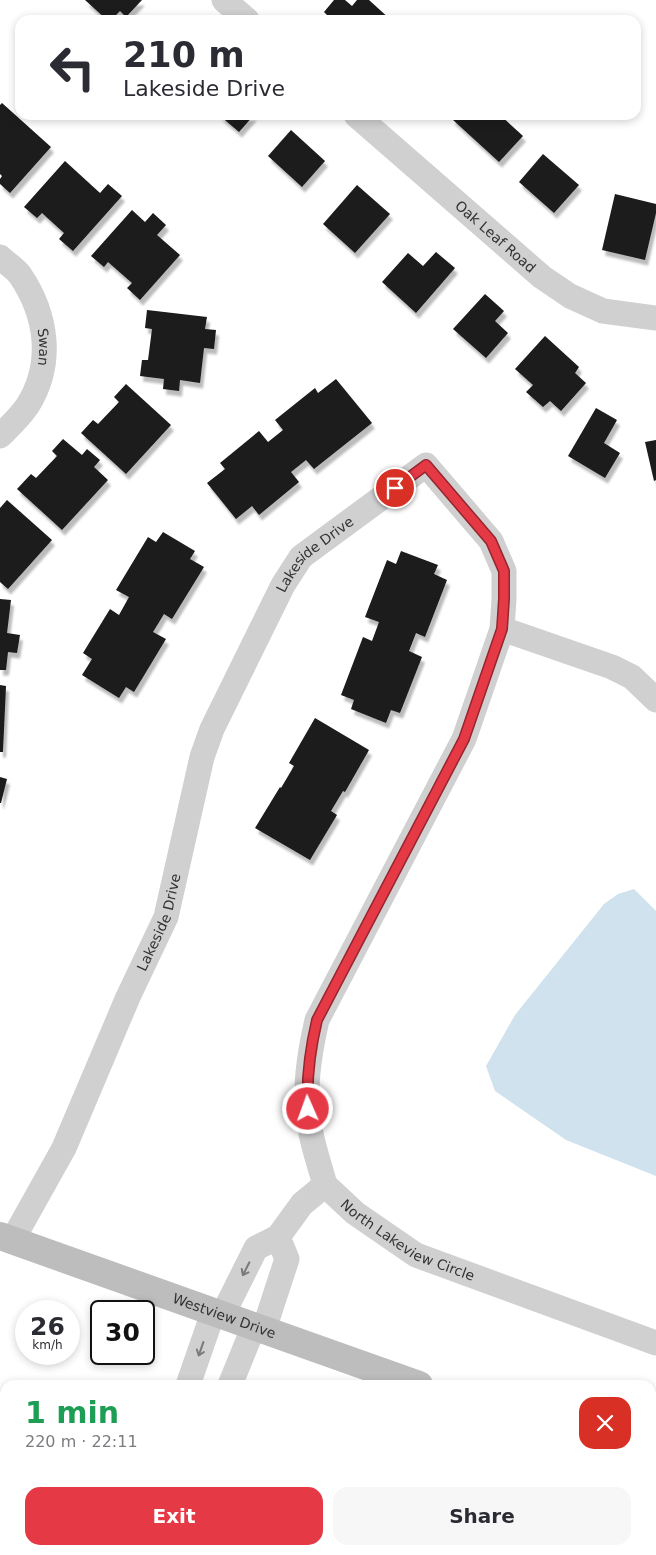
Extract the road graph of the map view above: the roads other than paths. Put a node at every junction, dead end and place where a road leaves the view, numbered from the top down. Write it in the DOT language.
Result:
graph roads {
  1 [pos="224,0"];
  2 [pos="241,15"];
  3 [pos="362,120"];
  4 [pos="0,257"];
  5 [pos="656,318"];
  6 [pos="0,436"];
  7 [pos="502,629"];
  8 [pos="656,700"];
  9 [pos="325,1185"];
  10 [pos="278,1237"];
  11 [pos="6,1238"];
  12 [pos="218,1314"];
  13 [pos="259,1328"];
  14 [pos="656,1343"];
  15 [pos="190,1380"];
  16 [pos="233,1380"];
  17 [pos="406,1380"];
  1 -- 2 [label="street"];
  3 -- 5 [label="street, Oak Leaf Road"];
  4 -- 6 [label="street, Swan"];
  7 -- 8 [label="street"];
  7 -- 9 [label="street, Lakeside Drive"];
  7 -- 11 [label="street, Lakeside Drive"];
  9 -- 10 [label="street"];
  9 -- 14 [label="street, North Lakeview Circle"];
  10 -- 12 [label="street, one-way"];
  10 -- 13 [label="street"];
  11 -- 12 [label="street, Westview Drive"];
  12 -- 13 [label="street, Westview Drive"];
  12 -- 15 [label="street, one-way"];
  13 -- 16 [label="street"];
  13 -- 17 [label="street, Westview Drive"];
}
